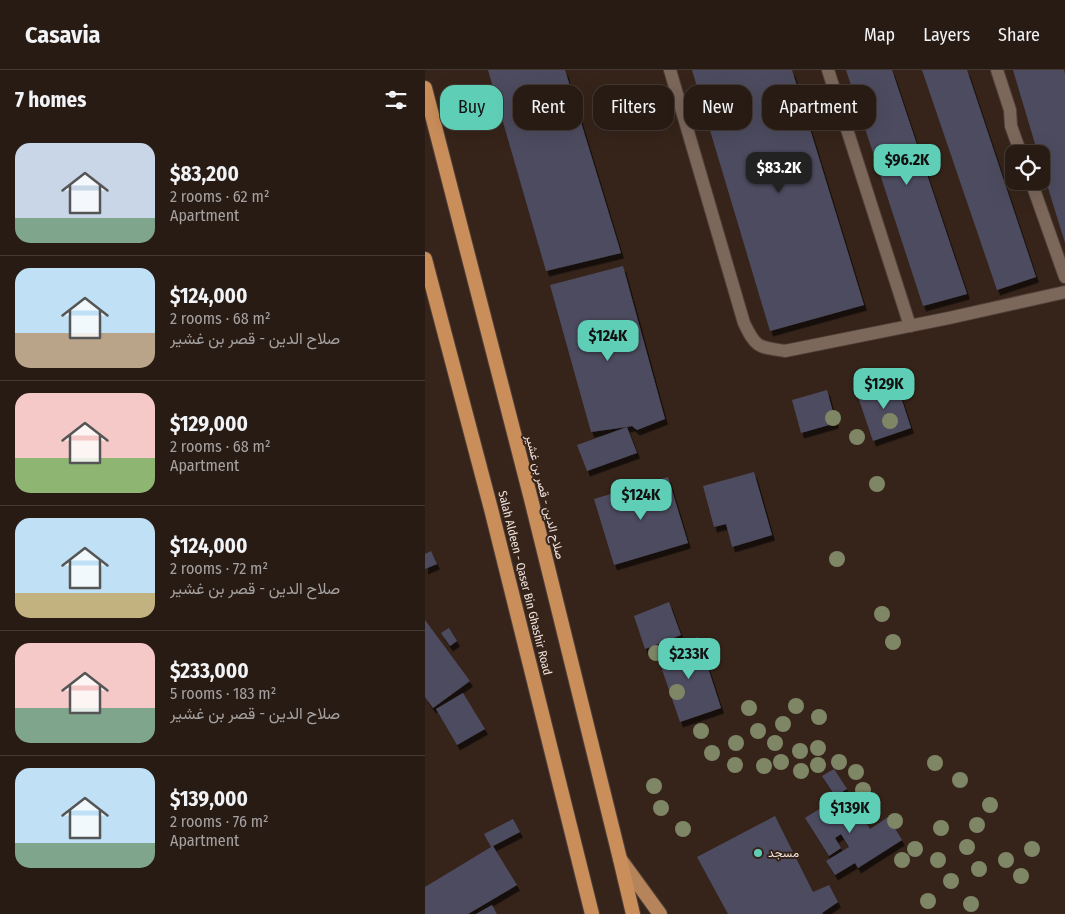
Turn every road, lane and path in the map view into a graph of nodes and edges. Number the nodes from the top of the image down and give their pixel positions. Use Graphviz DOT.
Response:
graph roads {
  1 [pos="670,70"];
  2 [pos="828,70"];
  3 [pos="997,70"];
  4 [pos="425,88"];
  5 [pos="1018,145"];
  6 [pos="1034,190"];
  7 [pos="425,259"];
  8 [pos="1065,277"];
  9 [pos="1065,292"];
  10 [pos="910,326"];
  11 [pos="620,859"];
  12 [pos="592,914"];
  13 [pos="633,914"];
  14 [pos="660,914"];
  1 -- 10 [label="lane"];
  2 -- 10 [label="lane"];
  3 -- 5 [label="lane"];
  4 -- 11 [label="highway, صلاح الدين - قصر بن غشير"];
  6 -- 8 [label="lane"];
  7 -- 12 [label="highway, Salah Aldeen - Qaser Bin Ghashir Road"];
  9 -- 10 [label="lane"];
  11 -- 13 [label="highway, صلاح الدين - قصر بن غشير"];
  11 -- 14 [label="main road"];
}
